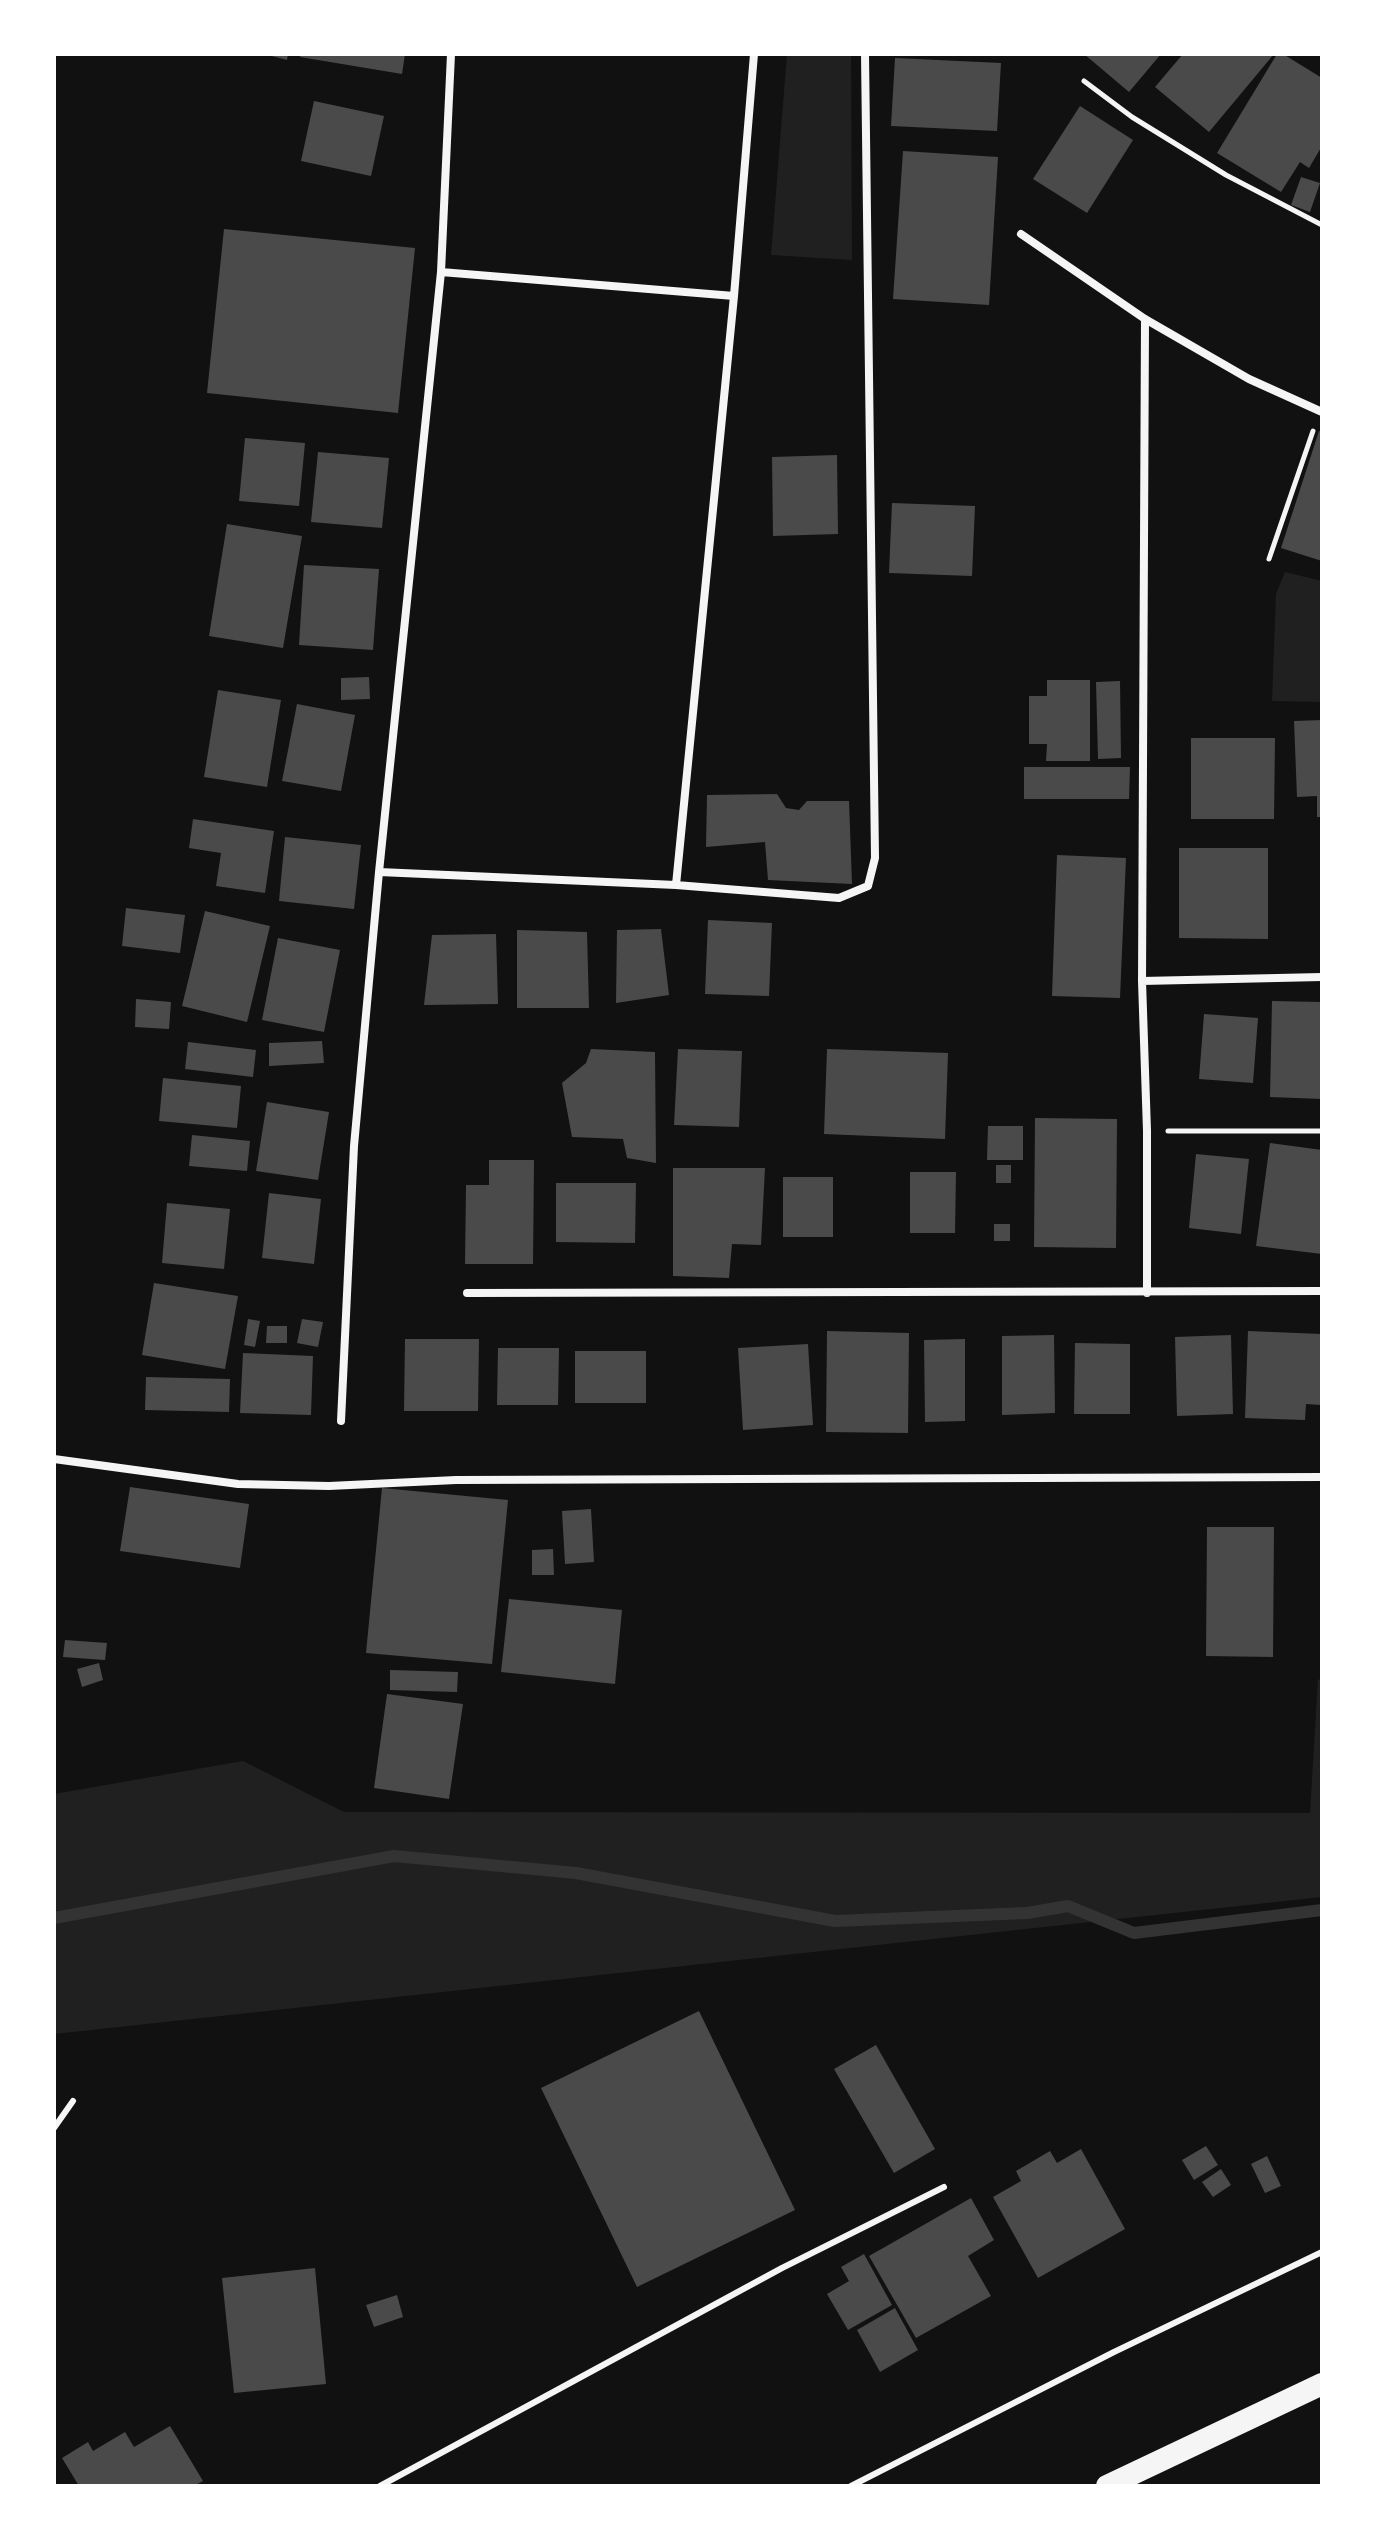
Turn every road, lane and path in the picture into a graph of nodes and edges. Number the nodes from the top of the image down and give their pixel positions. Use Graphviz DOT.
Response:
graph roads {
  1 [pos="451,54"];
  2 [pos="754,54"];
  3 [pos="865,54"];
  4 [pos="1084,81"];
  5 [pos="1322,225"];
  6 [pos="1021,234"];
  7 [pos="441,272"];
  8 [pos="734,296"];
  9 [pos="1145,319"];
  10 [pos="1321,412"];
  11 [pos="1269,559"];
  12 [pos="379,872"];
  13 [pos="676,885"];
  14 [pos="1322,977"];
  15 [pos="1142,981"];
  16 [pos="1147,1131"];
  17 [pos="1322,1131"];
  18 [pos="1322,1291"];
  19 [pos="467,1293"];
  20 [pos="1147,1293"];
  21 [pos="341,1421"];
  22 [pos="54,1459"];
  23 [pos="1322,1477"];
  24 [pos="73,2101"];
  25 [pos="54,2128"];
  26 [pos="944,2187"];
  27 [pos="1322,2252"];
  28 [pos="1322,2384"];
  29 [pos="380,2486"];
  30 [pos="851,2486"];
  31 [pos="1107,2486"];
  1 -- 7 [label="street"];
  2 -- 8 [label="street"];
  3 -- 13 [label="street"];
  4 -- 5 [label="path"];
  6 -- 9 [label="street"];
  7 -- 8 [label="street"];
  7 -- 12 [label="street"];
  8 -- 13 [label="street"];
  9 -- 10 [label="street"];
  9 -- 15 [label="street"];
  10 -- 11 [label="path"];
  12 -- 13 [label="street"];
  12 -- 21 [label="street"];
  14 -- 15 [label="street"];
  15 -- 16 [label="street"];
  16 -- 17 [label="path"];
  16 -- 20 [label="street"];
  18 -- 20 [label="street"];
  19 -- 20 [label="street"];
  22 -- 23 [label="street"];
  24 -- 25 [label="lane"];
  26 -- 29 [label="lane"];
  27 -- 30 [label="lane"];
  28 -- 31 [label="highway"];
}
